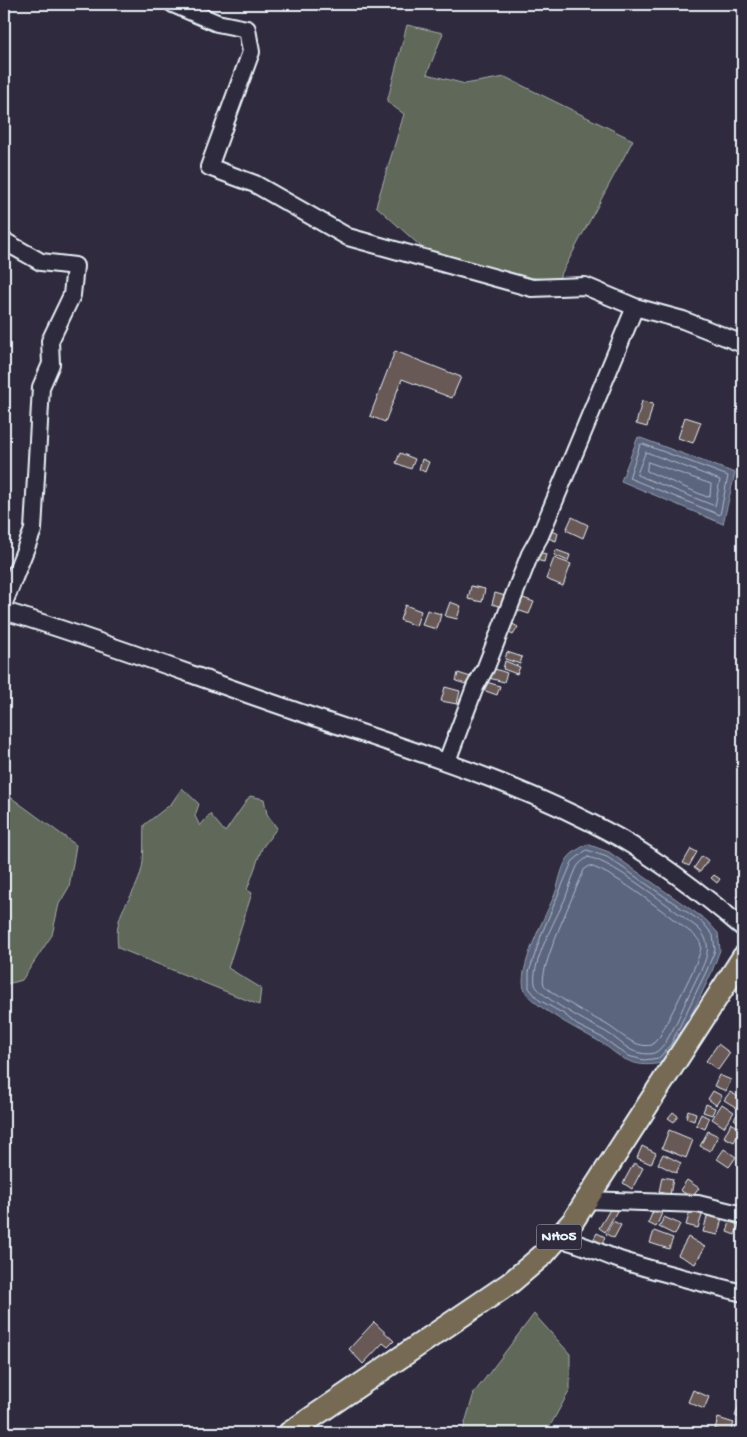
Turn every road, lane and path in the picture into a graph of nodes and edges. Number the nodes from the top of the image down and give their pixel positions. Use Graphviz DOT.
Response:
graph roads {
  1 [pos="173,4"];
  2 [pos="4,241"];
  3 [pos="635,307"];
  4 [pos="743,344"];
  5 [pos="4,603"];
  6 [pos="4,611"];
  7 [pos="447,761"];
  8 [pos="743,928"];
  9 [pos="743,957"];
  10 [pos="587,1200"];
  11 [pos="743,1215"];
  12 [pos="558,1239"];
  13 [pos="743,1293"];
  14 [pos="289,1433"];
  1 -- 3 [label="street"];
  2 -- 5 [label="street"];
  3 -- 4 [label="street"];
  3 -- 7 [label="street"];
  6 -- 7 [label="street"];
  7 -- 8 [label="street"];
  9 -- 10 [label="main road, NH05"];
  10 -- 11 [label="street"];
  10 -- 12 [label="main road, NH05"];
  12 -- 13 [label="street"];
  12 -- 14 [label="main road, NH05"];
}
